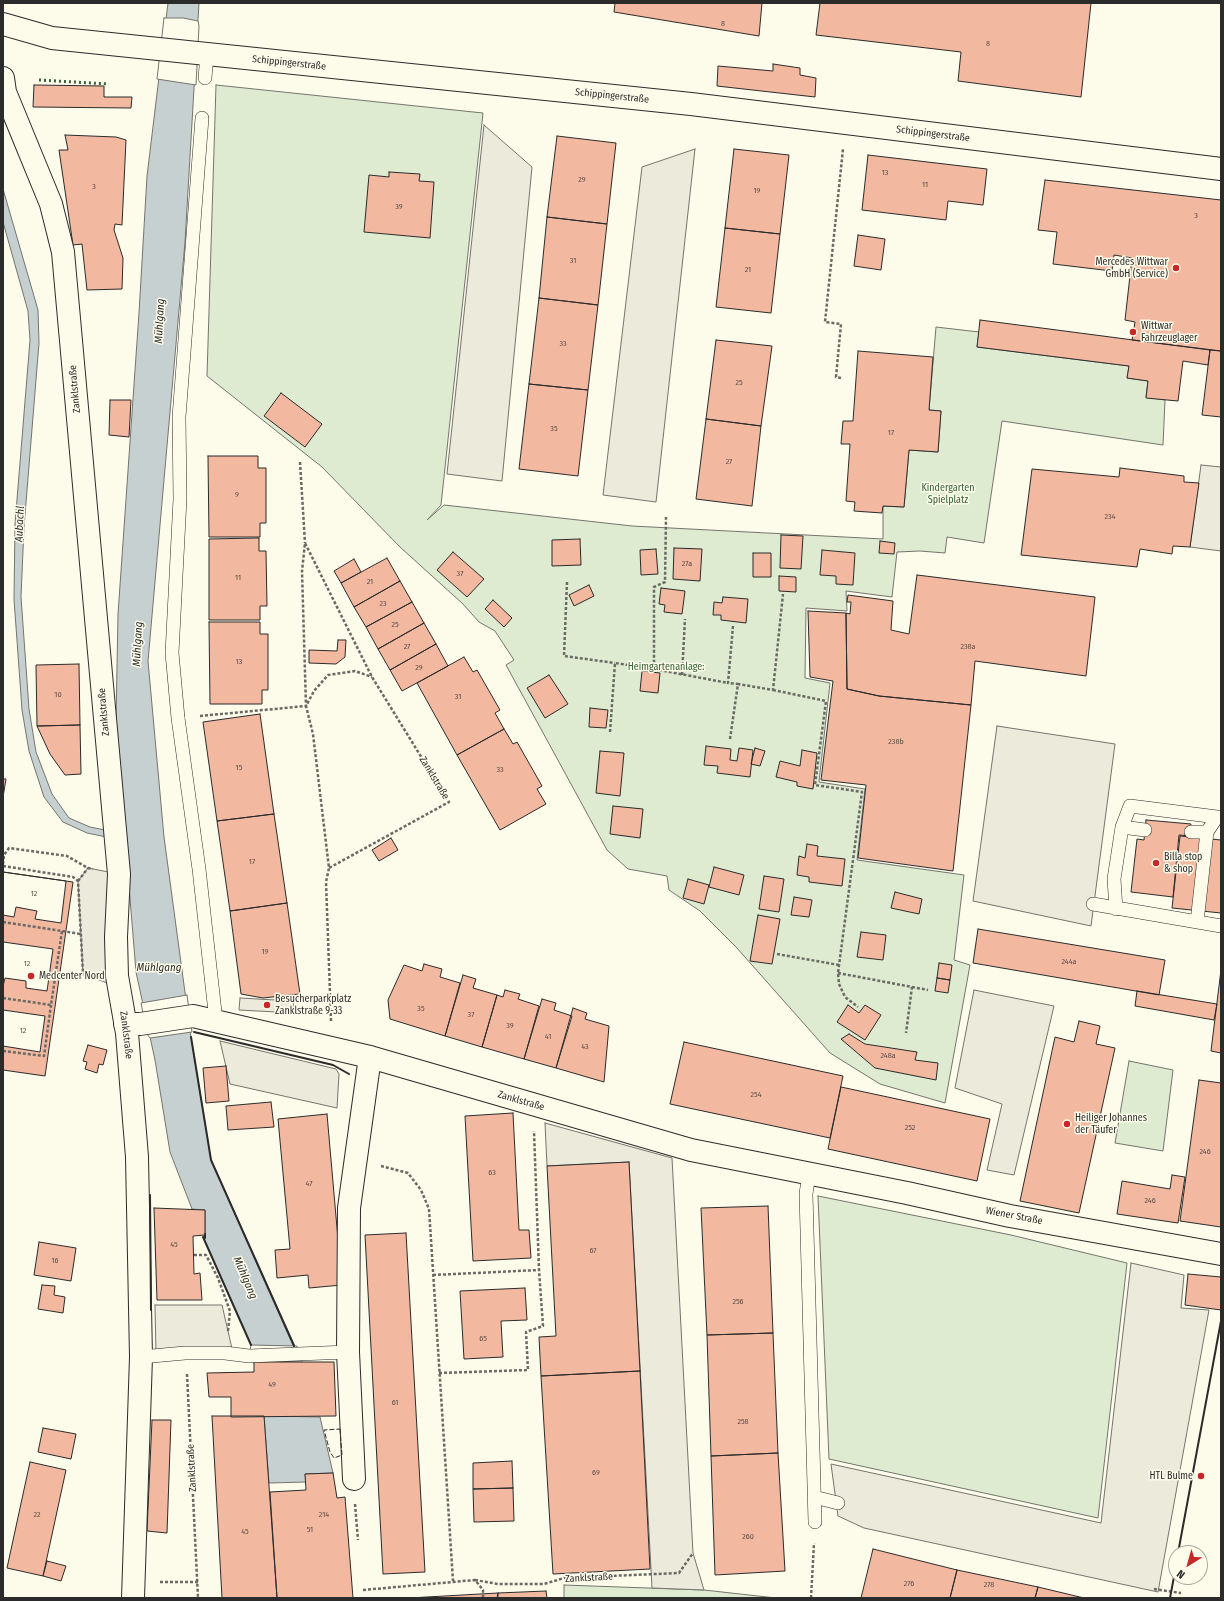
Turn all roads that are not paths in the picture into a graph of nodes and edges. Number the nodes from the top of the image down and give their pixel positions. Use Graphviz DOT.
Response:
graph roads {
  1 [pos="4,29"];
  2 [pos="204,54"];
  3 [pos="3,78"];
  4 [pos="205,78"];
  5 [pos="202,118"];
  6 [pos="1221,169"];
  7 [pos="1219,817"];
  8 [pos="1122,827"];
  9 [pos="1145,830"];
  10 [pos="1191,832"];
  11 [pos="1207,832"];
  12 [pos="1093,904"];
  13 [pos="1116,909"];
  14 [pos="1197,922"];
  15 [pos="1221,926"];
  16 [pos="216,1021"];
  17 [pos="133,1024"];
  18 [pos="370,1057"];
  19 [pos="672,1144"];
  20 [pos="809,1173"];
  21 [pos="1221,1254"];
  22 [pos="348,1352"];
  23 [pos="141,1357"];
  24 [pos="354,1479"];
  25 [pos="814,1497"];
  26 [pos="838,1503"];
  27 [pos="815,1522"];
  28 [pos="133,1589"];
  1 -- 2 [label="street, Schippingerstraße"];
  2 -- 4 [label="lane"];
  2 -- 6 [label="street, Schippingerstraße"];
  3 -- 17 [label="street, Zanklstraße"];
  5 -- 16 [label="lane"];
  7 -- 8 [label="lane"];
  7 -- 11 [label="lane"];
  8 -- 9 [label="lane"];
  8 -- 13 [label="lane"];
  10 -- 11 [label="lane"];
  11 -- 14 [label="lane"];
  12 -- 13 [label="lane"];
  13 -- 14 [label="lane"];
  14 -- 15 [label="lane"];
  16 -- 17 [label="street, Zanklstraße"];
  16 -- 18 [label="street, Zanklstraße"];
  17 -- 23 [label="street, Zanklstraße"];
  18 -- 19 [label="street, Zanklstraße"];
  18 -- 22 [label="street"];
  19 -- 20 [label="street, Wiener Straße"];
  20 -- 21 [label="street, Wiener Straße"];
  20 -- 25 [label="lane"];
  22 -- 23 [label="lane"];
  22 -- 24 [label="street"];
  23 -- 28 [label="street, Zanklstraße"];
  25 -- 26 [label="lane"];
  25 -- 27 [label="lane"];
}
